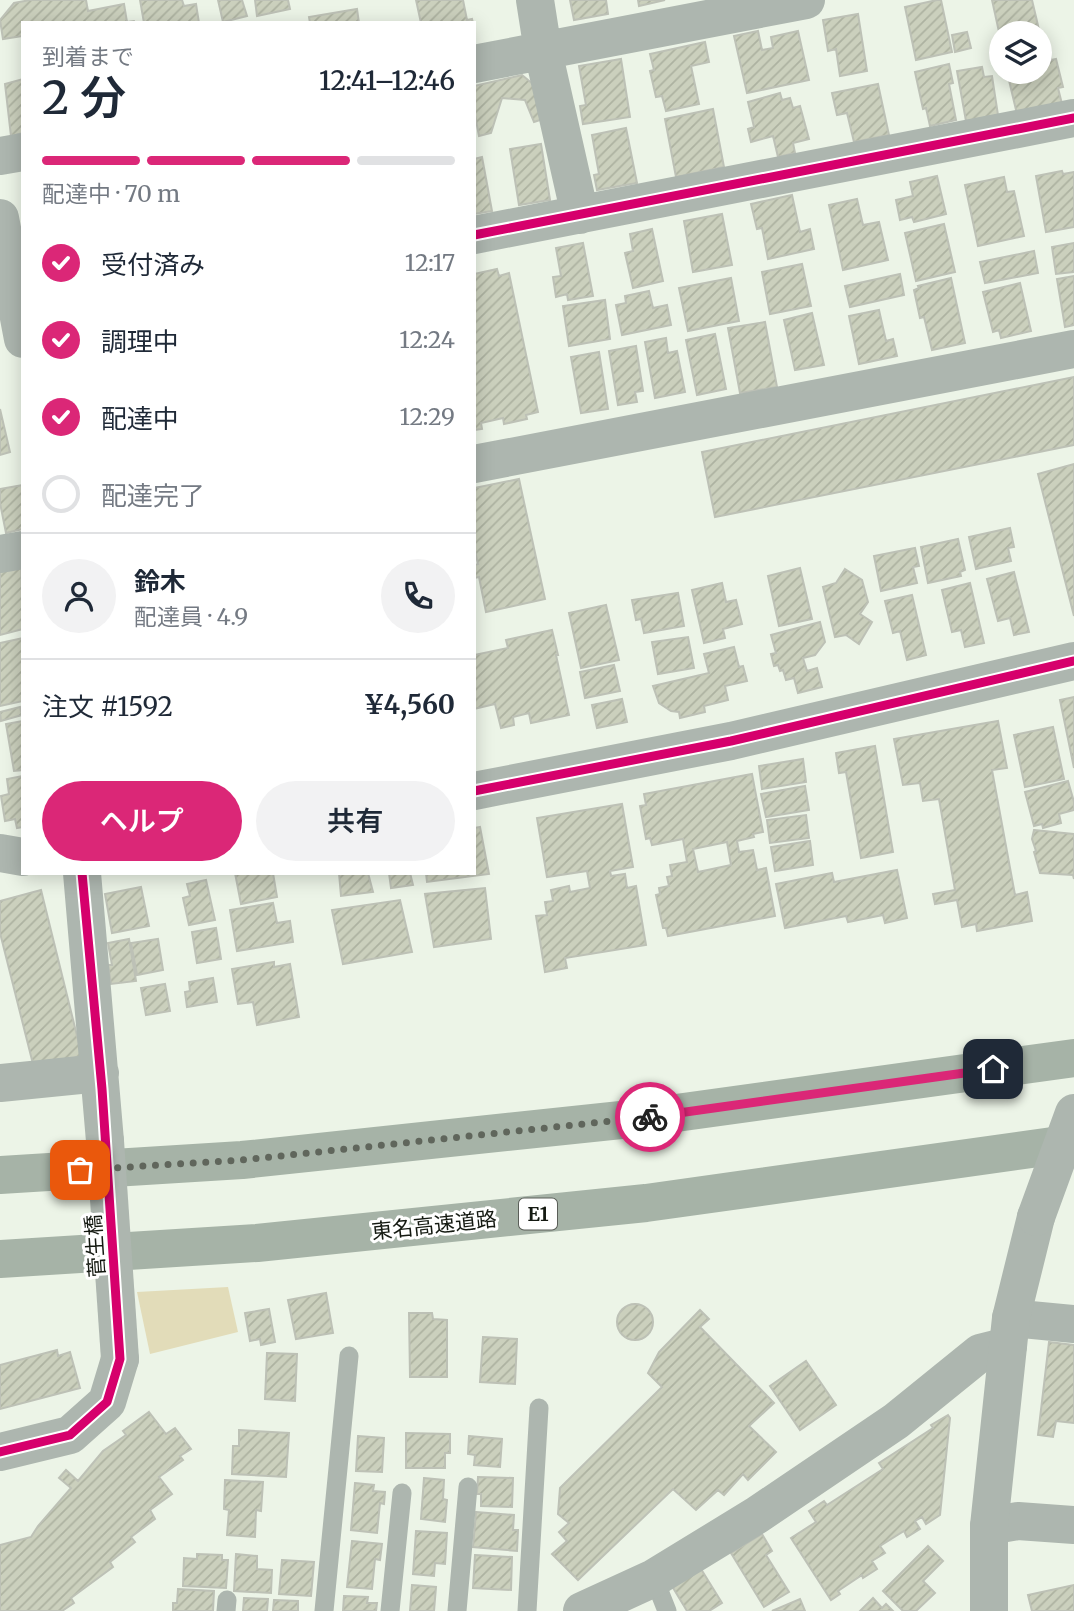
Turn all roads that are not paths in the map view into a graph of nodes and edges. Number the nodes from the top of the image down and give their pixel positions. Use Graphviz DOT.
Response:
graph roads {
  1 [pos="535,0"];
  2 [pos="806,0"];
  3 [pos="543,51"];
  4 [pos="476,64"];
  5 [pos="1074,118"];
  6 [pos="21,152"];
  7 [pos="0,156"];
  8 [pos="580,215"];
  9 [pos="0,218"];
  10 [pos="476,235"];
  11 [pos="16,329"];
  12 [pos="1074,349"];
  13 [pos="476,464"];
  14 [pos="21,550"];
  15 [pos="0,554"];
  16 [pos="1074,661"];
  17 [pos="476,792"];
  18 [pos="0,853"];
  19 [pos="21,857"];
  20 [pos="82,875"];
  21 [pos="1074,1058"];
  22 [pos="101,1081"];
  23 [pos="0,1083"];
  24 [pos="1074,1113"];
  25 [pos="1074,1143"];
  26 [pos="0,1175"];
  27 [pos="0,1259"];
  28 [pos="1074,1324"];
  29 [pos="1009,1332"];
  30 [pos="349,1356"];
  31 [pos="540,1408"];
  32 [pos="0,1452"];
  33 [pos="468,1487"];
  34 [pos="402,1493"];
  35 [pos="989,1525"];
  36 [pos="1074,1525"];
  37 [pos="660,1595"];
  38 [pos="988,1610"];
  39 [pos="324,1611"];
  40 [pos="390,1611"];
  41 [pos="457,1611"];
  42 [pos="527,1611"];
  43 [pos="582,1611"];
  1 -- 3 [label="street"];
  2 -- 3 [label="street"];
  3 -- 4 [label="street"];
  3 -- 8 [label="street"];
  5 -- 8 [label="street"];
  6 -- 7 [label="street"];
  8 -- 10 [label="street"];
  9 -- 11 [label="street"];
  12 -- 13 [label="street"];
  14 -- 15 [label="street"];
  16 -- 17 [label="street"];
  18 -- 19 [label="street"];
  20 -- 22 [label="street, 菅生橋"];
  21 -- 26 [label="highway"];
  22 -- 23 [label="street"];
  22 -- 32 [label="street, 菅生橋, bridge"];
  24 -- 29 [label="street, bridge"];
  25 -- 27 [label="highway, 東名高速道路 / E1"];
  28 -- 29 [label="street"];
  29 -- 35 [label="street"];
  29 -- 37 [label="street"];
  30 -- 39 [label="lane"];
  31 -- 42 [label="lane"];
  33 -- 41 [label="lane"];
  34 -- 40 [label="lane"];
  35 -- 36 [label="street"];
  35 -- 38 [label="street"];
  37 -- 43 [label="street"];
}
